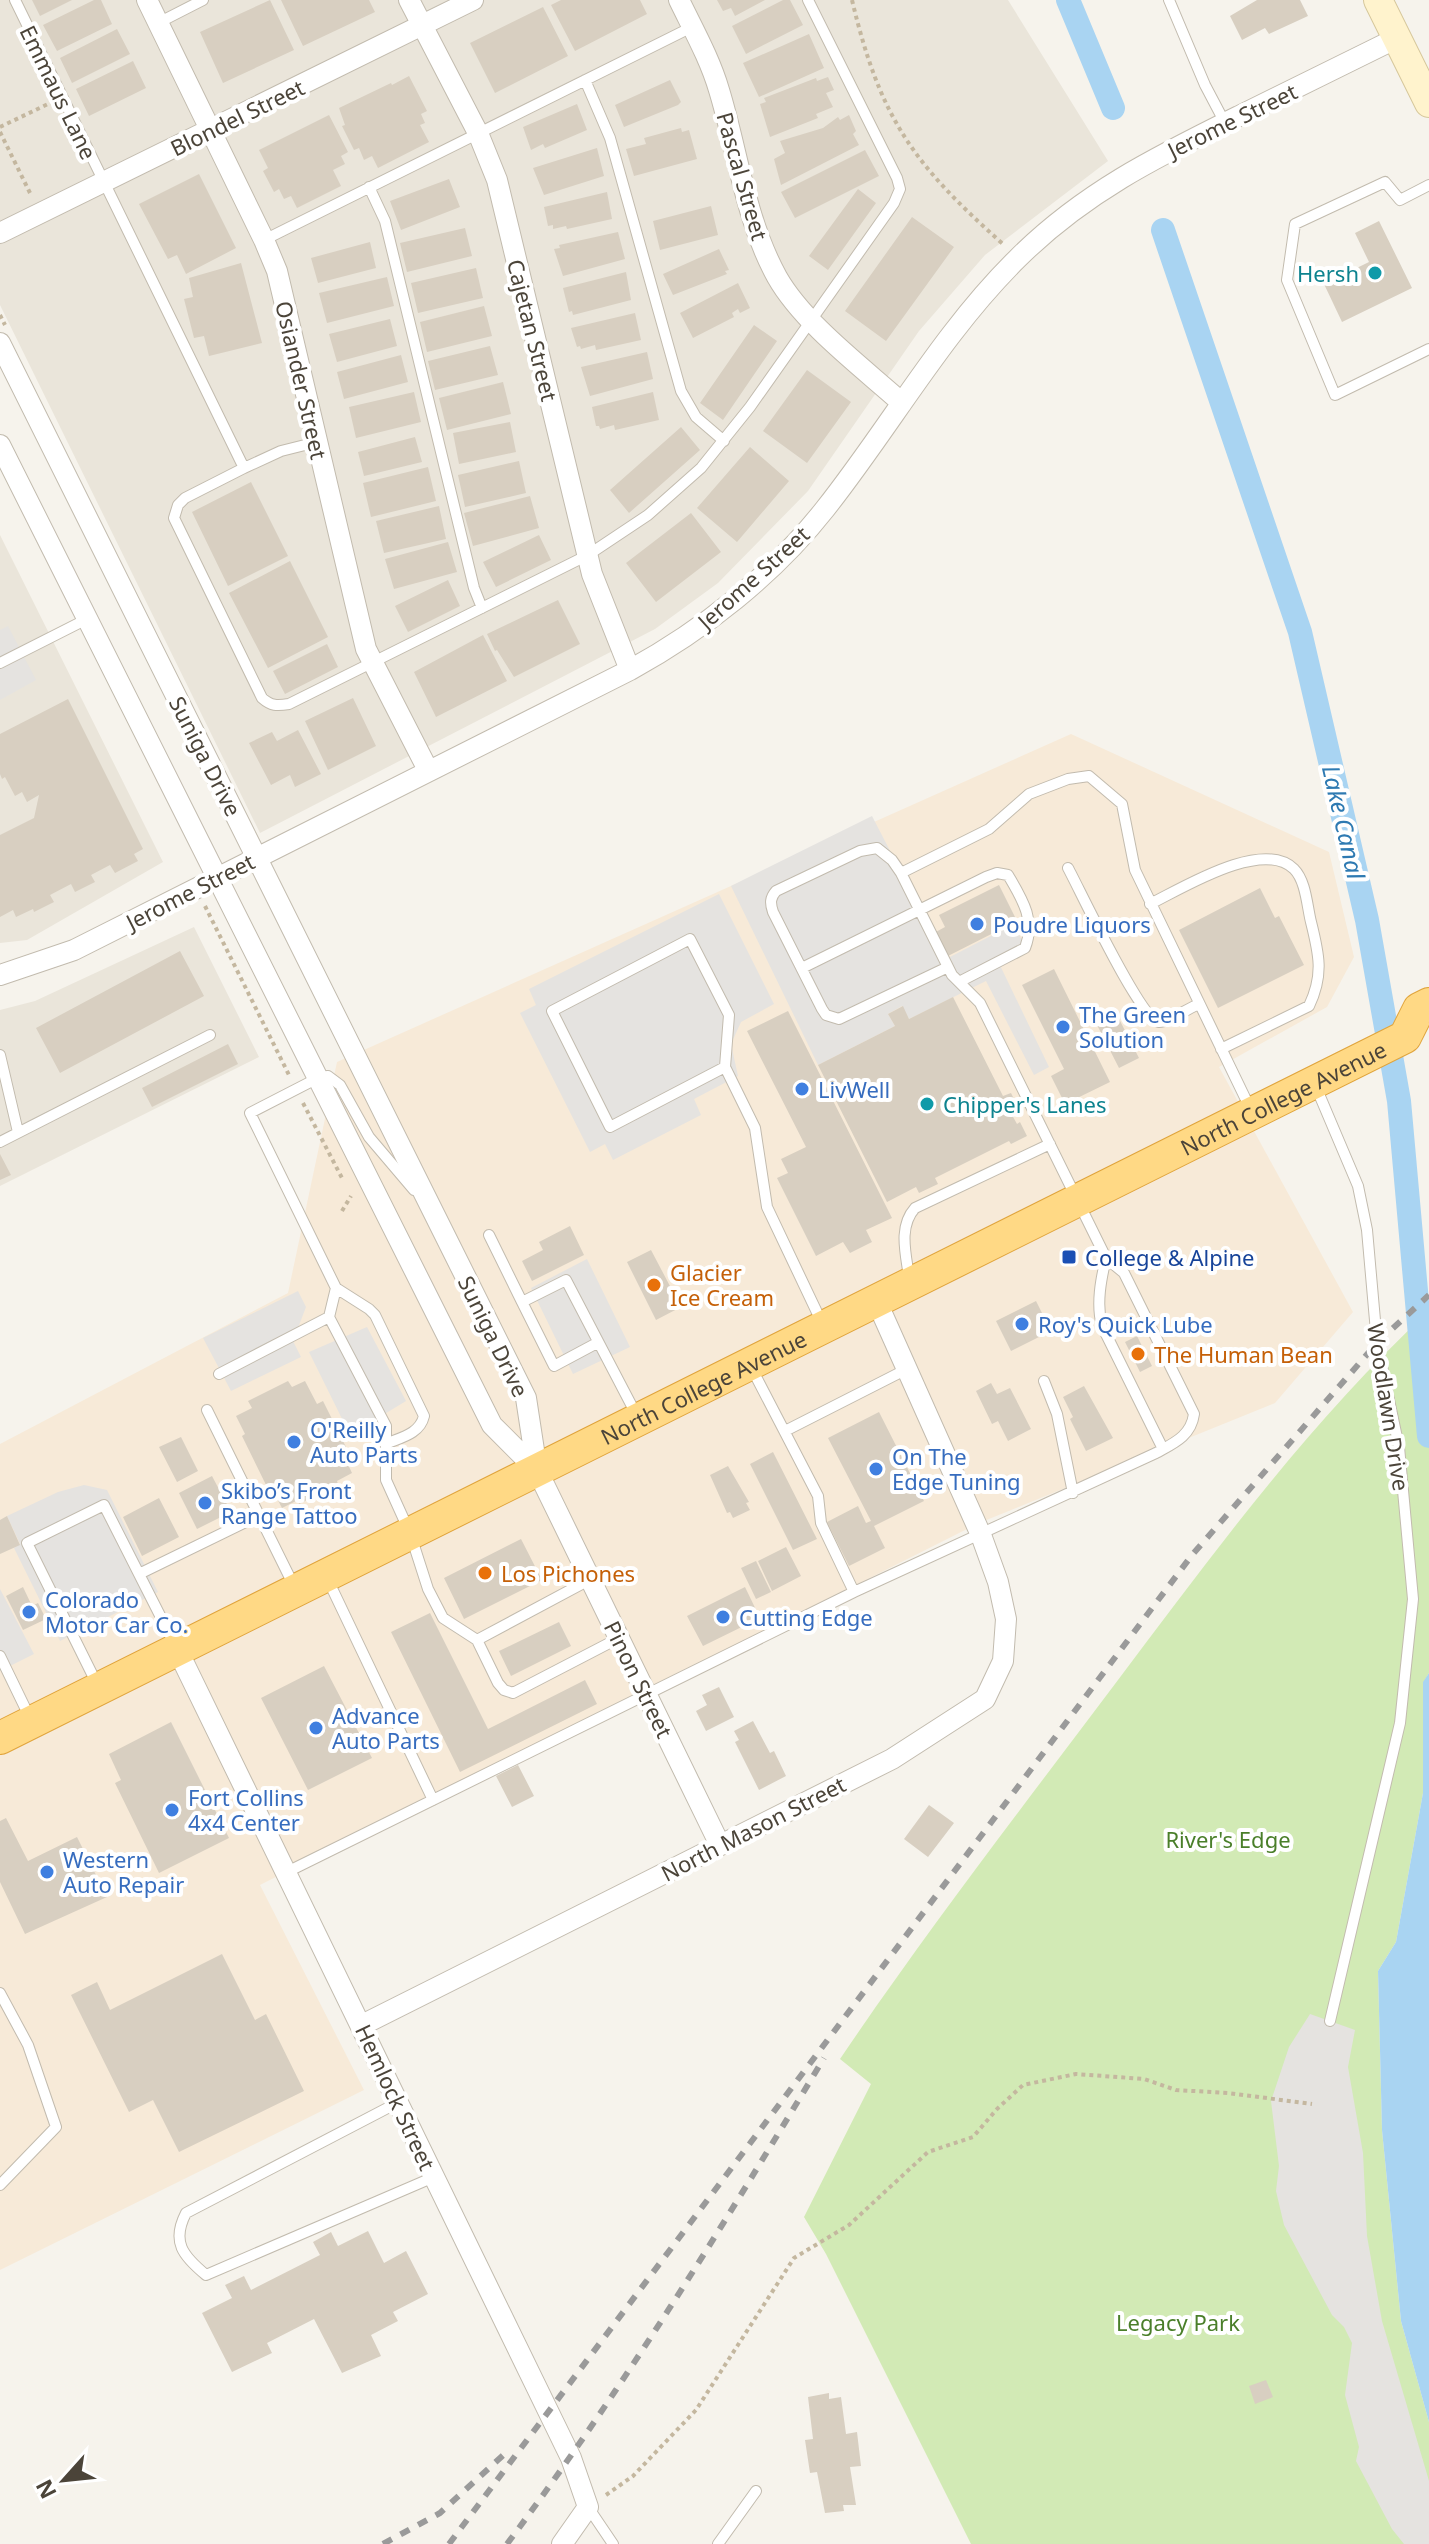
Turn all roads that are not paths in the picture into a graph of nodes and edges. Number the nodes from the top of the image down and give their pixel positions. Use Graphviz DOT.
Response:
graph roads {
  1 [pos="15,0"];
  2 [pos="147,0"];
  3 [pos="203,0"];
  4 [pos="409,0"];
  5 [pos="473,0"];
  6 [pos="679,0"];
  7 [pos="808,0"];
  8 [pos="1169,0"];
  9 [pos="1378,0"];
  10 [pos="158,23"];
  11 [pos="422,25"];
  12 [pos="692,27"];
  13 [pos="1397,38"];
  14 [pos="585,80"];
  15 [pos="1429,103"];
  16 [pos="1225,123"];
  17 [pos="210,130"];
  18 [pos="478,133"];
  19 [pos="103,183"];
  20 [pos="1429,185"];
  21 [pos="369,187"];
  22 [pos="0,233"];
  23 [pos="264,240"];
  24 [pos="812,320"];
  25 [pos="0,343"];
  26 [pos="1429,349"];
  27 [pos="902,403"];
  28 [pos="724,441"];
  29 [pos="317,442"];
  30 [pos="0,445"];
  31 [pos="244,468"];
  32 [pos="588,555"];
  33 [pos="482,608"];
  34 [pos="87,619"];
  35 [pos="0,663"];
  36 [pos="371,663"];
  37 [pos="630,670"];
  38 [pos="428,770"];
  39 [pos="257,857"];
  40 [pos="1068,868"];
  41 [pos="901,873"];
  42 [pos="217,877"];
  43 [pos="1150,904"];
  44 [pos="920,911"];
  45 [pos="948,967"];
  46 [pos="802,968"];
  47 [pos="0,975"];
  48 [pos="959,982"];
  49 [pos="1199,1004"];
  50 [pos="1429,1004"];
  51 [pos="210,1035"];
  52 [pos="1417,1039"];
  53 [pos="1221,1049"];
  54 [pos="0,1055"];
  55 [pos="725,1067"];
  56 [pos="318,1078"];
  57 [pos="1314,1081"];
  58 [pos="1252,1113"];
  59 [pos="18,1132"];
  60 [pos="0,1142"];
  61 [pos="1050,1144"];
  62 [pos="1078,1200"];
  63 [pos="435,1214"];
  64 [pos="489,1235"];
  65 [pos="1106,1258"];
  66 [pos="910,1283"];
  67 [pos="336,1288"];
  68 [pos="876,1300"];
  69 [pos="522,1302"];
  70 [pos="329,1317"];
  71 [pos="824,1326"];
  72 [pos="597,1343"];
  73 [pos="750,1364"];
  74 [pos="907,1369"];
  75 [pos="219,1374"];
  76 [pos="1044,1381"];
  77 [pos="207,1410"];
  78 [pos="639,1420"];
  79 [pos="785,1431"];
  80 [pos="388,1443"];
  81 [pos="1163,1449"];
  82 [pos="537,1470"];
  83 [pos="1073,1493"];
  84 [pos="258,1516"];
  85 [pos="410,1533"];
  86 [pos="981,1535"];
  87 [pos="139,1574"];
  88 [pos="326,1575"];
  89 [pos="591,1579"];
  90 [pos="296,1590"];
  91 [pos="854,1592"];
  92 [pos="619,1638"];
  93 [pos="477,1640"];
  94 [pos="177,1649"];
  95 [pos="0,1656"];
  96 [pos="99,1688"];
  97 [pos="647,1695"];
  98 [pos="32,1722"];
  99 [pos="0,1738"];
  100 [pos="433,1800"];
  101 [pos="720,1845"];
  102 [pos="287,1872"];
  103 [pos="0,1993"];
  104 [pos="1330,2021"];
  105 [pos="362,2025"];
  106 [pos="399,2102"];
  107 [pos="434,2177"];
  108 [pos="0,2185"];
  109 [pos="756,2491"];
  110 [pos="588,2507"];
  111 [pos="562,2544"];
  112 [pos="613,2544"];
  113 [pos="718,2544"];
  1 -- 19 [label="lane, Emmaus Lane"];
  2 -- 10 [label="street, Osiander Street"];
  3 -- 10 [label="lane"];
  4 -- 11 [label="street, Cajetan Street"];
  5 -- 11 [label="street, Blondel Street"];
  6 -- 12 [label="street, Pascal Street"];
  7 -- 24 [label="lane"];
  8 -- 16 [label="lane"];
  9 -- 13 [label="main road"];
  10 -- 17 [label="street, Osiander Street"];
  11 -- 17 [label="street, Blondel Street"];
  11 -- 18 [label="street, Cajetan Street"];
  12 -- 14 [label="lane"];
  12 -- 24 [label="street, Pascal Street"];
  13 -- 15 [label="main road"];
  13 -- 16 [label="street, Jerome Street"];
  14 -- 18 [label="lane"];
  14 -- 28 [label="lane"];
  16 -- 27 [label="street, Jerome Street"];
  17 -- 19 [label="street, Blondel Street"];
  17 -- 23 [label="street, Osiander Street"];
  18 -- 21 [label="lane"];
  18 -- 32 [label="street, Cajetan Street"];
  19 -- 22 [label="street, Blondel Street"];
  19 -- 31 [label="lane, Emmaus Lane"];
  20 -- 26 [label="lane"];
  21 -- 23 [label="lane"];
  21 -- 33 [label="lane"];
  23 -- 29 [label="street, Osiander Street"];
  24 -- 27 [label="street, Pascal Street"];
  24 -- 28 [label="lane"];
  25 -- 39 [label="street, Suniga Drive"];
  27 -- 37 [label="street, Jerome Street"];
  28 -- 32 [label="lane"];
  29 -- 31 [label="lane"];
  29 -- 36 [label="street, Osiander Street"];
  30 -- 34 [label="street, Suniga Drive"];
  31 -- 36 [label="lane"];
  32 -- 33 [label="lane"];
  32 -- 37 [label="street, Cajetan Street"];
  33 -- 36 [label="lane"];
  34 -- 35 [label="lane"];
  34 -- 42 [label="street, Suniga Drive"];
  36 -- 38 [label="street, Osiander Street"];
  37 -- 38 [label="street, Jerome Street"];
  38 -- 39 [label="street, Jerome Street"];
  39 -- 42 [label="street, Jerome Street"];
  39 -- 63 [label="street, Suniga Drive"];
  40 -- 49 [label="lane"];
  41 -- 43 [label="lane"];
  41 -- 44 [label="lane"];
  41 -- 46 [label="lane"];
  42 -- 47 [label="street, Jerome Street"];
  42 -- 56 [label="street, Suniga Drive"];
  43 -- 49 [label="lane"];
  43 -- 53 [label="lane"];
  44 -- 45 [label="lane"];
  44 -- 46 [label="lane"];
  44 -- 48 [label="lane"];
  45 -- 46 [label="lane"];
  45 -- 48 [label="lane"];
  48 -- 61 [label="lane"];
  49 -- 53 [label="lane"];
  50 -- 52 [label="highway, North College Avenue"];
  51 -- 59 [label="lane"];
  52 -- 57 [label="highway, North College Avenue"];
  53 -- 58 [label="lane"];
  54 -- 59 [label="lane"];
  55 -- 55 [label="lane"];
  55 -- 71 [label="lane"];
  56 -- 63 [label="lane"];
  56 -- 67 [label="lane"];
  56 -- 82 [label="street, Suniga Drive"];
  57 -- 58 [label="highway, North College Avenue"];
  57 -- 104 [label="lane, Woodlawn Drive"];
  58 -- 62 [label="highway, North College Avenue"];
  59 -- 60 [label="lane"];
  61 -- 62 [label="lane"];
  61 -- 66 [label="lane"];
  62 -- 65 [label="lane"];
  62 -- 66 [label="highway, North College Avenue"];
  63 -- 82 [label="street, Suniga Drive"];
  64 -- 69 [label="lane"];
  65 -- 81 [label="lane"];
  65 -- 81 [label="lane"];
  66 -- 68 [label="highway, North College Avenue"];
  67 -- 70 [label="lane"];
  67 -- 80 [label="lane"];
  68 -- 71 [label="highway, North College Avenue"];
  68 -- 74 [label="street, North Mason Street"];
  69 -- 72 [label="lane"];
  69 -- 72 [label="lane"];
  70 -- 75 [label="lane"];
  70 -- 80 [label="lane"];
  71 -- 73 [label="highway, North College Avenue"];
  72 -- 78 [label="lane"];
  73 -- 78 [label="highway, North College Avenue"];
  73 -- 79 [label="lane"];
  74 -- 79 [label="lane"];
  74 -- 86 [label="street, North Mason Street"];
  76 -- 83 [label="lane"];
  77 -- 84 [label="lane"];
  78 -- 82 [label="highway, North College Avenue"];
  79 -- 91 [label="lane"];
  80 -- 85 [label="lane"];
  81 -- 83 [label="lane"];
  82 -- 85 [label="highway, North College Avenue"];
  82 -- 89 [label="street, Pinon Street"];
  83 -- 86 [label="lane"];
  84 -- 87 [label="lane"];
  84 -- 90 [label="lane"];
  85 -- 88 [label="highway, North College Avenue"];
  85 -- 93 [label="lane"];
  86 -- 91 [label="lane"];
  86 -- 101 [label="street, North Mason Street"];
  87 -- 94 [label="lane"];
  87 -- 96 [label="lane"];
  88 -- 90 [label="highway, North College Avenue"];
  88 -- 100 [label="lane"];
  89 -- 92 [label="street, Pinon Street"];
  89 -- 93 [label="lane"];
  90 -- 94 [label="highway, North College Avenue"];
  91 -- 97 [label="lane"];
  92 -- 93 [label="lane"];
  92 -- 97 [label="street, Pinon Street"];
  94 -- 96 [label="highway, North College Avenue"];
  94 -- 102 [label="street, Hemlock Street"];
  95 -- 98 [label="lane"];
  96 -- 98 [label="highway, North College Avenue"];
  97 -- 100 [label="lane"];
  97 -- 101 [label="street, Pinon Street"];
  98 -- 99 [label="highway, North College Avenue"];
  100 -- 102 [label="lane"];
  101 -- 105 [label="street, North Mason Street"];
  102 -- 105 [label="street, Hemlock Street"];
  103 -- 108 [label="lane"];
  105 -- 106 [label="street, Hemlock Street"];
  106 -- 107 [label="street, Hemlock Street"];
  106 -- 107 [label="lane"];
  107 -- 110 [label="street, Hemlock Street"];
  109 -- 113 [label="lane"];
  110 -- 111 [label="street"];
  110 -- 112 [label="lane"];
}
